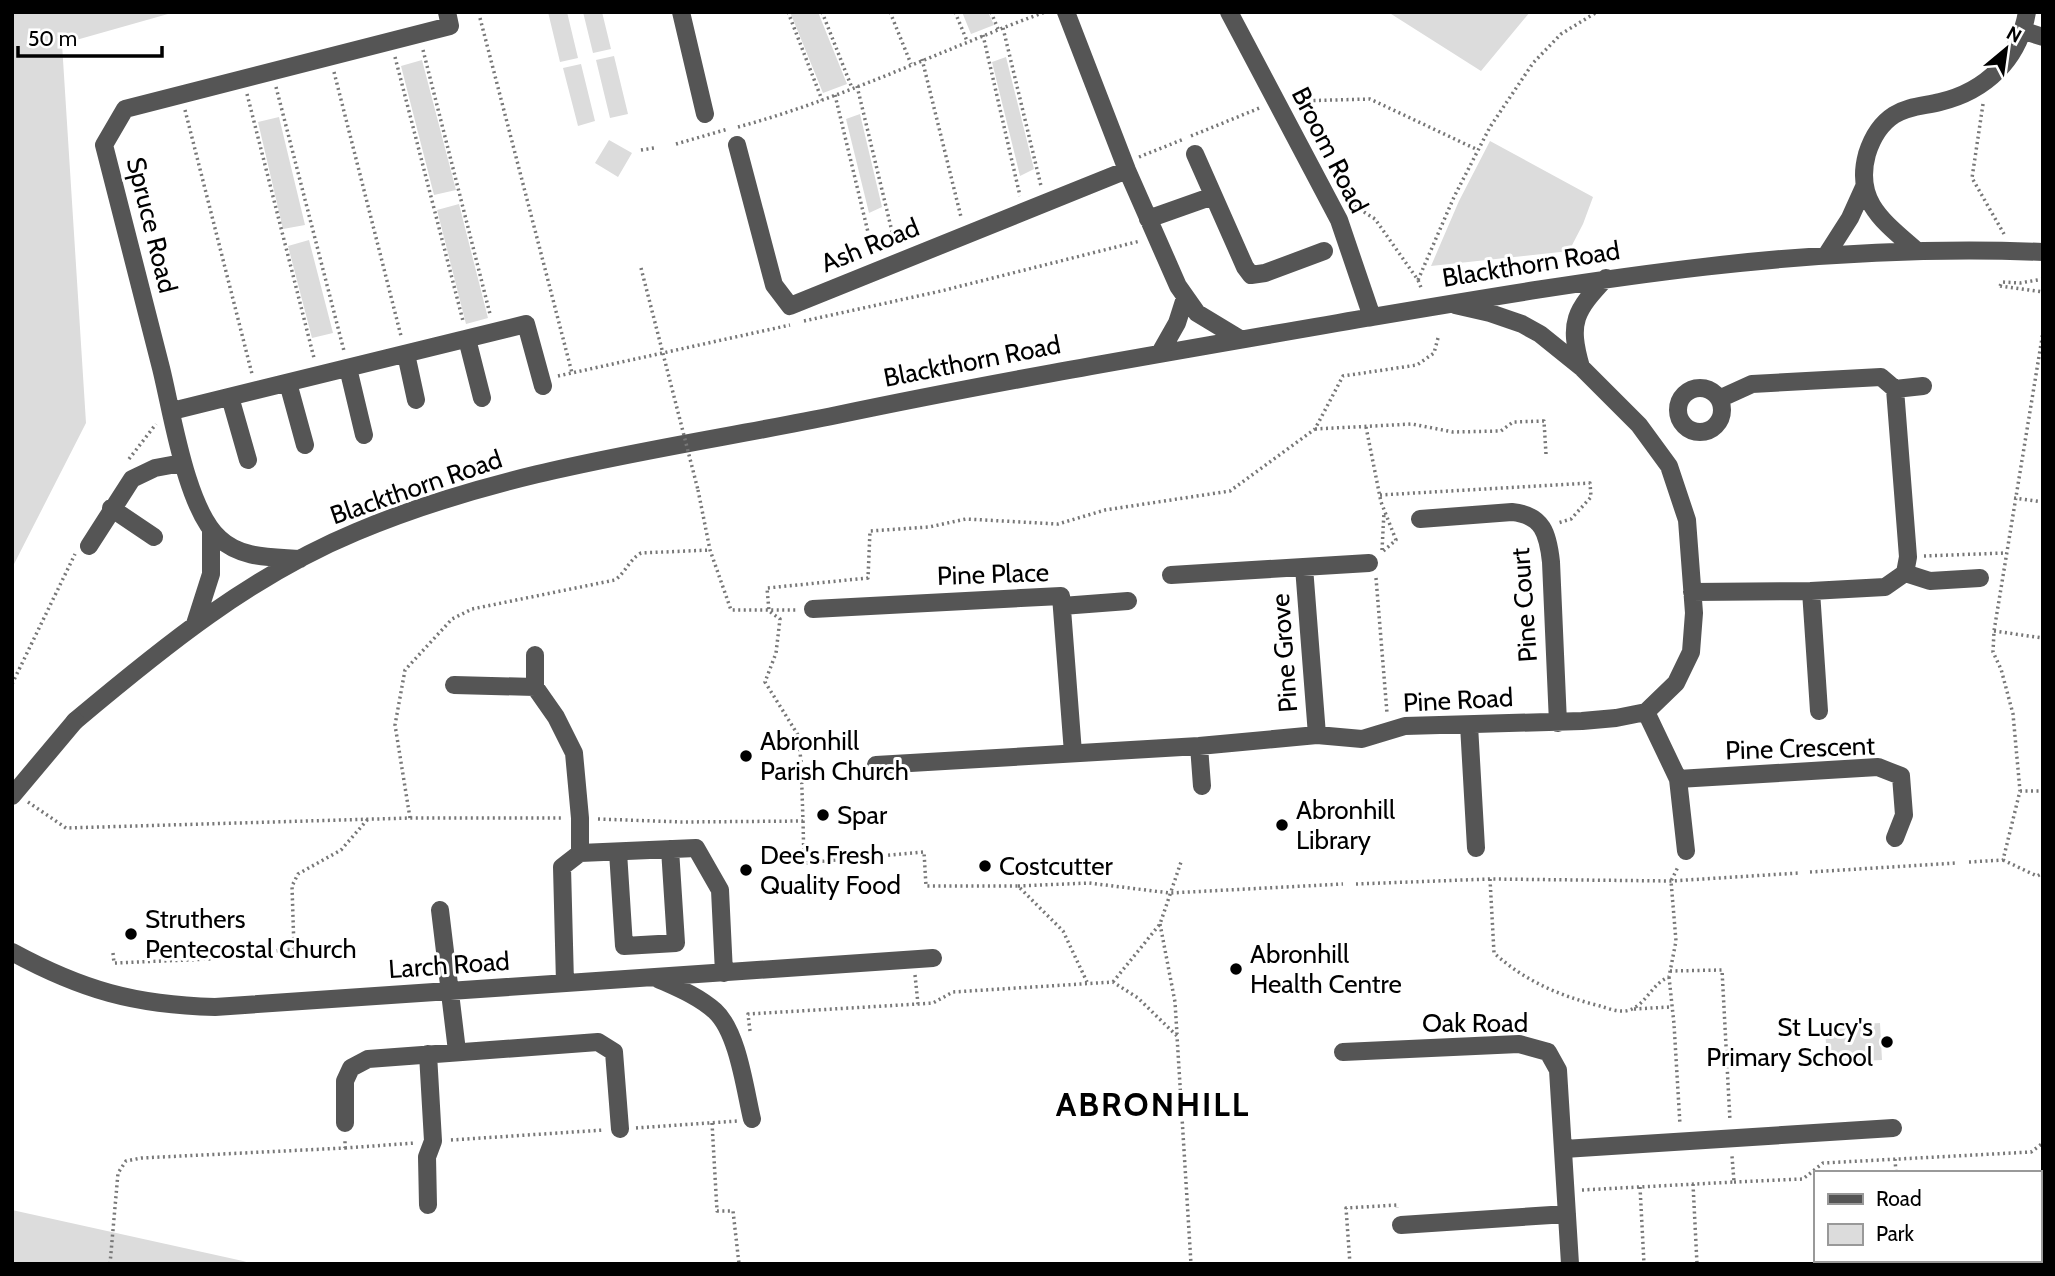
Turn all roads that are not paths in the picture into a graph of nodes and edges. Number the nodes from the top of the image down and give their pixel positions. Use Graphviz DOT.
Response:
graph roads {
  1 [pos="447,12"];
  2 [pos="681,12"];
  3 [pos="1066,12"];
  4 [pos="1228,12"];
  5 [pos="2027,12"];
  6 [pos="2024,31"];
  7 [pos="2043,37"];
  8 [pos="705,114"];
  9 [pos="737,145"];
  10 [pos="1195,154"];
  11 [pos="1126,166"];
  12 [pos="1864,187"];
  13 [pos="1213,196"];
  14 [pos="1148,219"];
  15 [pos="1324,251"];
  16 [pos="1917,251"];
  17 [pos="2043,252"];
  18 [pos="1827,254"];
  19 [pos="1606,278"];
  20 [pos="1185,298"];
  21 [pos="1446,303"];
  22 [pos="1372,317"];
  23 [pos="467,339"];
  24 [pos="1240,339"];
  25 [pos="1160,353"];
  26 [pos="406,354"];
  27 [pos="1581,367"];
  28 [pos="348,368"];
  29 [pos="288,383"];
  30 [pos="542,383"];
  31 [pos="1923,386"];
  32 [pos="1895,389"];
  33 [pos="230,397"];
  34 [pos="482,398"];
  35 [pos="1719,399"];
  36 [pos="416,400"];
  37 [pos="172,411"];
  38 [pos="364,435"];
  39 [pos="304,445"];
  40 [pos="248,460"];
  41 [pos="182,463"];
  42 [pos="111,508"];
  43 [pos="1420,519"];
  44 [pos="211,530"];
  45 [pos="154,537"];
  46 [pos="89,546"];
  47 [pos="1376,558"];
  48 [pos="300,559"];
  49 [pos="1907,565"];
  50 [pos="1304,567"];
  51 [pos="1171,575"];
  52 [pos="1980,578"];
  53 [pos="1811,591"];
  54 [pos="1692,592"];
  55 [pos="1128,601"];
  56 [pos="1062,606"];
  57 [pos="813,609"];
  58 [pos="195,624"];
  59 [pos="534,655"];
  60 [pos="454,685"];
  61 [pos="535,687"];
  62 [pos="1819,711"];
  63 [pos="1646,712"];
  64 [pos="1558,723"];
  65 [pos="1469,725"];
  66 [pos="1317,735"];
  67 [pos="1199,746"];
  68 [pos="1073,753"];
  69 [pos="876,765"];
  70 [pos="1678,779"];
  71 [pos="1202,786"];
  72 [pos="16,796"];
  73 [pos="1895,838"];
  74 [pos="1476,848"];
  75 [pos="670,849"];
  76 [pos="1686,851"];
  77 [pos="618,852"];
  78 [pos="580,853"];
  79 [pos="440,910"];
  80 [pos="12,952"];
  81 [pos="933,958"];
  82 [pos="724,973"];
  83 [pos="656,978"];
  84 [pos="565,983"];
  85 [pos="448,991"];
  86 [pos="457,1051"];
  87 [pos="1343,1052"];
  88 [pos="428,1054"];
  89 [pos="752,1119"];
  90 [pos="345,1123"];
  91 [pos="1893,1128"];
  92 [pos="620,1129"];
  93 [pos="1564,1149"];
  94 [pos="428,1205"];
  95 [pos="1567,1214"];
  96 [pos="1401,1225"];
  97 [pos="1570,1264"];
  1 -- 37 [label="street, Spruce Road"];
  2 -- 8 [label="street"];
  3 -- 11 [label="street"];
  4 -- 22 [label="street, Broom Road"];
  5 -- 6 [label="street"];
  6 -- 7 [label="street"];
  6 -- 12 [label="street"];
  9 -- 11 [label="street, Ash Road"];
  10 -- 13 [label="street"];
  11 -- 14 [label="street"];
  12 -- 16 [label="street"];
  12 -- 18 [label="street"];
  13 -- 14 [label="street"];
  13 -- 15 [label="street"];
  14 -- 20 [label="street"];
  16 -- 17 [label="street, Blackthorn Road"];
  16 -- 18 [label="street, Blackthorn Road"];
  18 -- 19 [label="street, Blackthorn Road"];
  19 -- 21 [label="street, Blackthorn Road"];
  19 -- 27 [label="street"];
  20 -- 24 [label="street"];
  20 -- 25 [label="street"];
  21 -- 22 [label="street, Blackthorn Road"];
  21 -- 27 [label="street"];
  22 -- 24 [label="street, Blackthorn Road"];
  23 -- 26 [label="street"];
  23 -- 30 [label="street"];
  23 -- 34 [label="street"];
  24 -- 25 [label="street, Blackthorn Road"];
  25 -- 48 [label="street, Blackthorn Road"];
  26 -- 28 [label="street"];
  26 -- 36 [label="street"];
  27 -- 54 [label="street"];
  28 -- 29 [label="street"];
  28 -- 38 [label="street"];
  29 -- 33 [label="street"];
  29 -- 39 [label="street"];
  31 -- 32 [label="street"];
  32 -- 35 [label="street"];
  32 -- 49 [label="street"];
  33 -- 37 [label="street"];
  33 -- 40 [label="street"];
  37 -- 41 [label="street, Spruce Road"];
  41 -- 42 [label="street"];
  41 -- 44 [label="street, Spruce Road"];
  42 -- 45 [label="street"];
  42 -- 46 [label="street"];
  43 -- 64 [label="street, Pine Court"];
  44 -- 48 [label="street, Spruce Road"];
  44 -- 58 [label="street, Spruce Road"];
  47 -- 50 [label="street, Pine Grove"];
  48 -- 58 [label="street, Blackthorn Road"];
  49 -- 52 [label="street"];
  49 -- 53 [label="street"];
  50 -- 51 [label="street, Pine Grove"];
  50 -- 66 [label="street, Pine Grove"];
  53 -- 54 [label="street"];
  53 -- 62 [label="street"];
  54 -- 63 [label="street"];
  55 -- 56 [label="street"];
  56 -- 57 [label="street, Pine Place"];
  56 -- 68 [label="street, Pine Place"];
  58 -- 72 [label="street, Blackthorn Road, bridge"];
  59 -- 61 [label="street"];
  60 -- 61 [label="street"];
  61 -- 78 [label="street"];
  63 -- 64 [label="street, Pine Road"];
  63 -- 70 [label="street"];
  64 -- 65 [label="street, Pine Road"];
  65 -- 66 [label="street, Pine Road"];
  65 -- 74 [label="street"];
  66 -- 67 [label="street, Pine Road"];
  67 -- 68 [label="street, Pine Road"];
  67 -- 71 [label="street"];
  68 -- 69 [label="street, Pine Road"];
  70 -- 73 [label="street, Pine Crescent"];
  70 -- 76 [label="street"];
  75 -- 77 [label="street"];
  75 -- 77 [label="street"];
  75 -- 82 [label="street"];
  77 -- 78 [label="street"];
  78 -- 84 [label="street"];
  79 -- 85 [label="street"];
  80 -- 85 [label="street, Larch Road"];
  81 -- 82 [label="street, Larch Road"];
  82 -- 83 [label="street, Larch Road"];
  83 -- 84 [label="street, Larch Road"];
  83 -- 89 [label="street"];
  84 -- 85 [label="street, Larch Road"];
  85 -- 86 [label="street"];
  86 -- 88 [label="street"];
  86 -- 92 [label="street"];
  87 -- 93 [label="street, Oak Road"];
  88 -- 90 [label="street"];
  88 -- 94 [label="street"];
  91 -- 93 [label="street"];
  93 -- 95 [label="street, Oak Road"];
  95 -- 96 [label="street"];
  95 -- 97 [label="street, Oak Road"];
}
